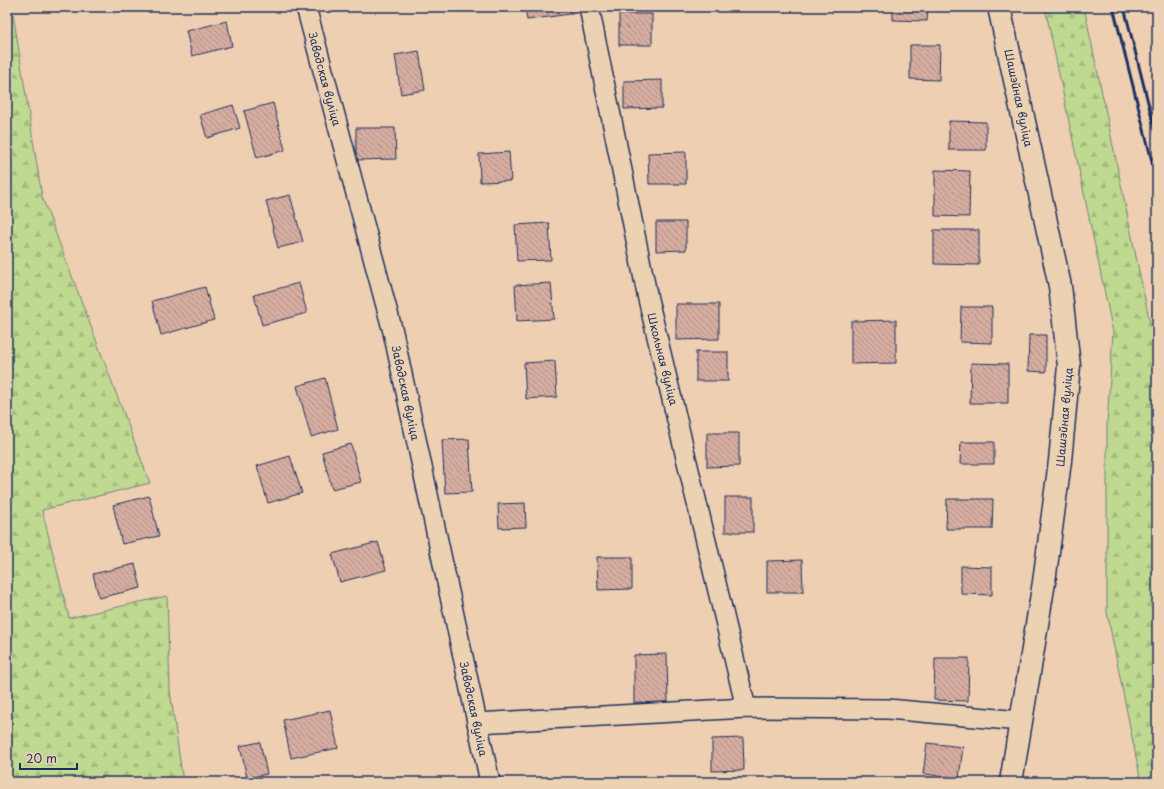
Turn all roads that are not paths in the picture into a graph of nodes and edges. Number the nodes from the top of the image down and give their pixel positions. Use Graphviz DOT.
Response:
graph roads {
  1 [pos="306,7"];
  2 [pos="589,7"];
  3 [pos="999,7"];
  4 [pos="746,708"];
  5 [pos="1020,721"];
  6 [pos="477,723"];
  7 [pos="490,782"];
  8 [pos="1011,782"];
  1 -- 6 [label="street, Заводская вуліца"];
  2 -- 4 [label="street, Школьная вуліца"];
  3 -- 5 [label="main road, Шашэйная вуліца"];
  4 -- 5 [label="street"];
  4 -- 6 [label="street"];
  5 -- 8 [label="main road, Шашэйная вуліца"];
  6 -- 7 [label="street, Заводская вуліца"];
}
